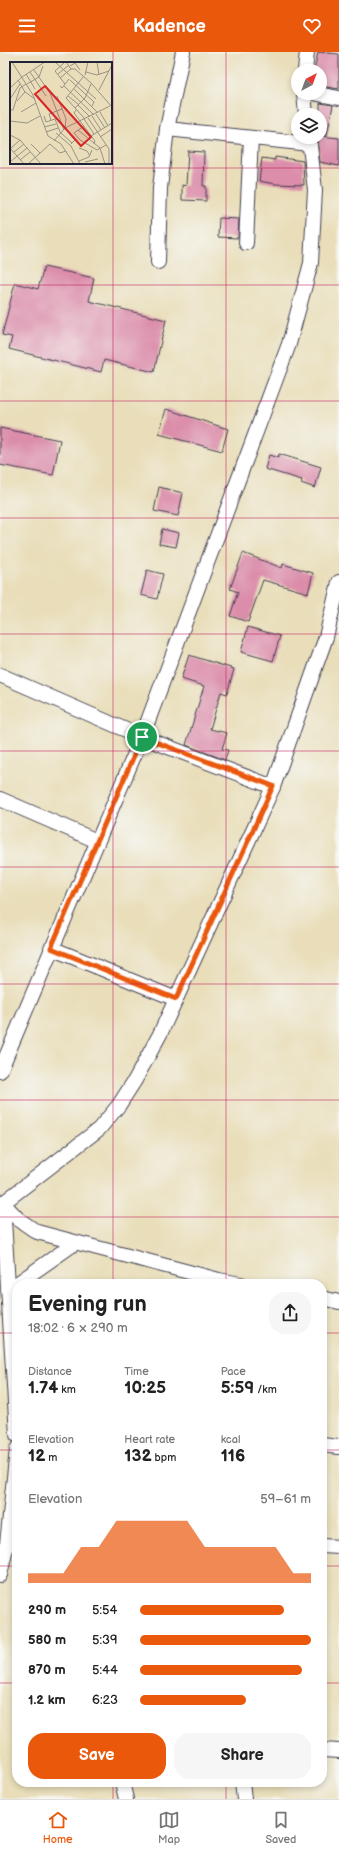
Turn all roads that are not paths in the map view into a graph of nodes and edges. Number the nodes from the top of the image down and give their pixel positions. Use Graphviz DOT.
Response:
graph roads {
  1 [pos="183,52"];
  2 [pos="307,52"];
  3 [pos="306,64"];
  4 [pos="327,96"];
  5 [pos="339,98"];
  6 [pos="167,129"];
  7 [pos="251,138"];
  8 [pos="291,139"];
  9 [pos="309,144"];
  10 [pos="246,243"];
  11 [pos="158,262"];
  12 [pos="339,582"];
  13 [pos="332,637"];
  14 [pos="0,675"];
  15 [pos="142,737"];
  16 [pos="273,786"];
  17 [pos="0,799"];
  18 [pos="97,841"];
  19 [pos="51,948"];
  20 [pos="176,999"];
  21 [pos="0,1071"];
  22 [pos="1,1203"];
  23 [pos="75,1243"];
  24 [pos="24,1279"];
  25 [pos="215,1279"];
  26 [pos="12,1287"];
  27 [pos="8,1290"];
  28 [pos="327,1299"];
  29 [pos="339,1302"];
  30 [pos="12,1354"];
  31 [pos="327,1446"];
  32 [pos="339,1447"];
  33 [pos="12,1496"];
  34 [pos="327,1547"];
  35 [pos="339,1548"];
  36 [pos="0,1575"];
  37 [pos="327,1750"];
  38 [pos="339,1751"];
  39 [pos="123,1787"];
  40 [pos="243,1787"];
  41 [pos="126,1799"];
  42 [pos="244,1799"];
  1 -- 6 [label="street"];
  2 -- 3 [label="street"];
  4 -- 5 [label="street"];
  6 -- 7 [label="street"];
  6 -- 11 [label="street"];
  7 -- 8 [label="street"];
  7 -- 10 [label="street"];
  9 -- 15 [label="street"];
  12 -- 13 [label="street"];
  13 -- 16 [label="street"];
  14 -- 15 [label="street"];
  15 -- 16 [label="street"];
  15 -- 18 [label="street"];
  16 -- 20 [label="street"];
  17 -- 18 [label="street"];
  18 -- 19 [label="street"];
  19 -- 20 [label="street"];
  19 -- 21 [label="street"];
  20 -- 22 [label="street"];
  22 -- 23 [label="street"];
  22 -- 27 [label="street"];
  23 -- 24 [label="street"];
  23 -- 25 [label="street"];
  26 -- 27 [label="street"];
  27 -- 30 [label="street"];
  28 -- 29 [label="street"];
  31 -- 32 [label="street"];
  33 -- 36 [label="street"];
  34 -- 35 [label="street"];
  37 -- 38 [label="street"];
  39 -- 41 [label="street"];
  40 -- 42 [label="street"];
}
